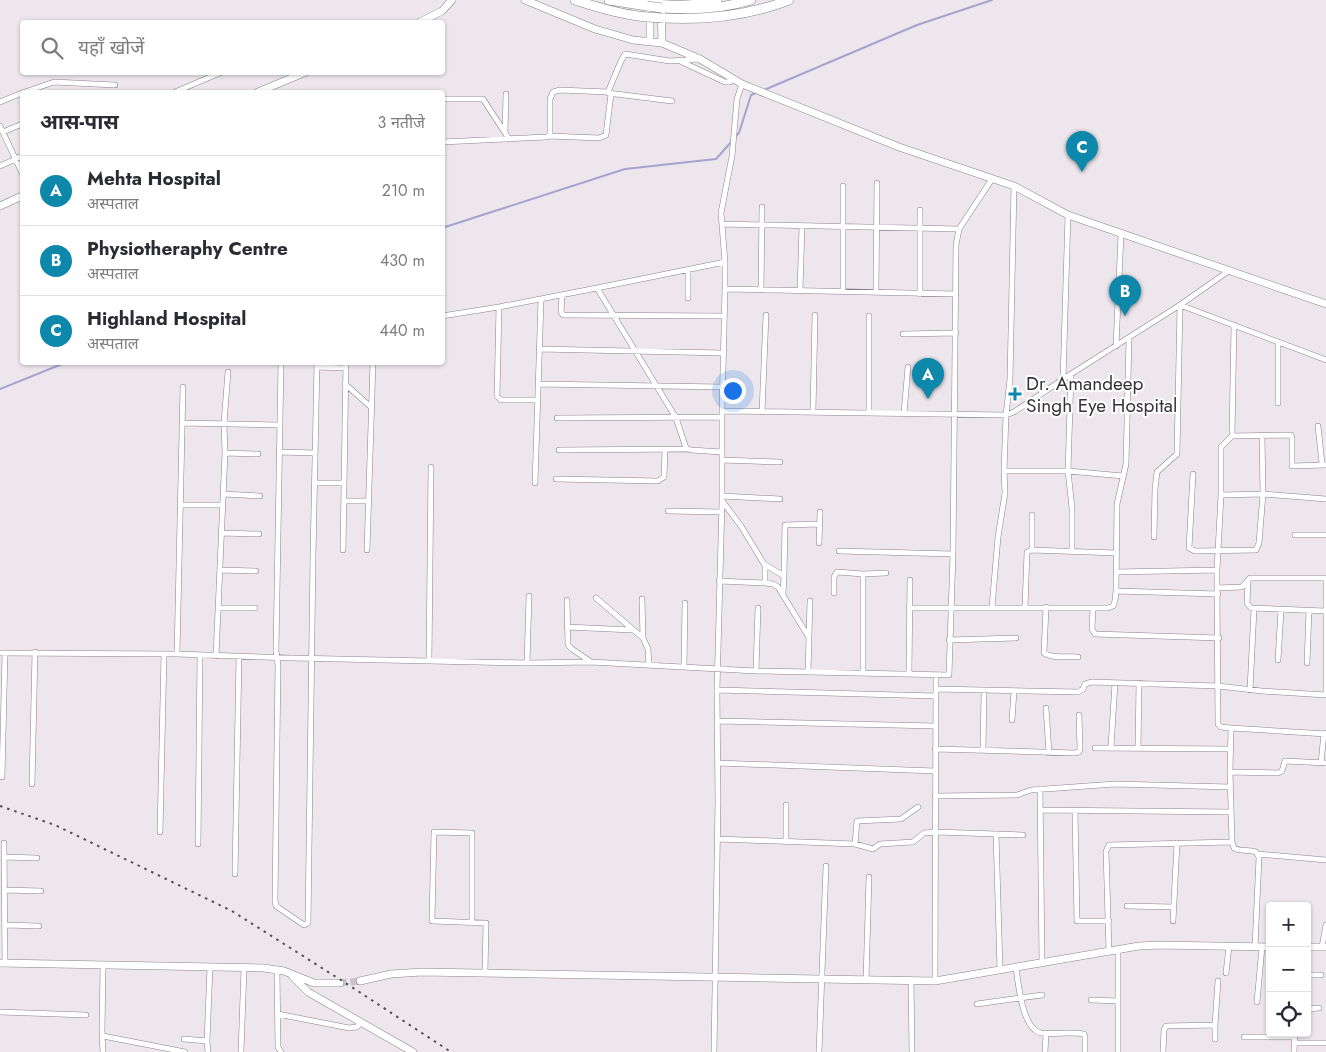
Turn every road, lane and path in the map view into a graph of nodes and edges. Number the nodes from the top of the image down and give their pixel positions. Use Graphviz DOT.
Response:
graph roads {
  1 [pos="452,0"];
  2 [pos="525,0"];
  3 [pos="575,0"];
  4 [pos="609,0"];
  5 [pos="718,0"];
  6 [pos="751,0"];
  7 [pos="788,0"];
  8 [pos="708,1"];
  9 [pos="645,2"];
  10 [pos="672,2"];
  11 [pos="661,5"];
  12 [pos="424,20"];
  13 [pos="650,42"];
  14 [pos="662,43"];
  15 [pos="700,59"];
  16 [pos="681,61"];
  17 [pos="215,75"];
  18 [pos="299,75"];
  19 [pos="734,79"];
  20 [pos="742,84"];
  21 [pos="115,85"];
  22 [pos="32,90"];
  23 [pos="181,90"];
  24 [pos="263,90"];
  25 [pos="608,93"];
  26 [pos="20,94"];
  27 [pos="506,94"];
  28 [pos="445,99"];
  29 [pos="672,101"];
  30 [pos="0,102"];
  31 [pos="20,125"];
  32 [pos="0,126"];
  33 [pos="3,132"];
  34 [pos="505,132"];
  35 [pos="549,136"];
  36 [pos="509,139"];
  37 [pos="445,142"];
  38 [pos="20,157"];
  39 [pos="16,159"];
  40 [pos="0,166"];
  41 [pos="20,168"];
  42 [pos="992,179"];
  43 [pos="877,182"];
  44 [pos="843,186"];
  45 [pos="1014,186"];
  46 [pos="20,197"];
  47 [pos="0,206"];
  48 [pos="762,207"];
  49 [pos="920,210"];
  50 [pos="1068,215"];
  51 [pos="722,224"];
  52 [pos="762,225"];
  53 [pos="802,226"];
  54 [pos="844,226"];
  55 [pos="877,228"];
  56 [pos="920,229"];
  57 [pos="959,229"];
  58 [pos="1121,235"];
  59 [pos="725,262"];
  60 [pos="688,270"];
  61 [pos="1230,270"];
  62 [pos="598,288"];
  63 [pos="725,289"];
  64 [pos="761,290"];
  65 [pos="800,291"];
  66 [pos="876,291"];
  67 [pos="843,292"];
  68 [pos="920,294"];
  69 [pos="956,294"];
  70 [pos="562,296"];
  71 [pos="688,298"];
  72 [pos="541,300"];
  73 [pos="1326,304"];
  74 [pos="1180,305"];
  75 [pos="499,307"];
  76 [pos="612,314"];
  77 [pos="766,315"];
  78 [pos="445,316"];
  79 [pos="724,316"];
  80 [pos="816,316"];
  81 [pos="869,316"];
  82 [pos="1234,325"];
  83 [pos="903,334"];
  84 [pos="956,334"];
  85 [pos="1129,338"];
  86 [pos="1278,342"];
  87 [pos="1116,346"];
  88 [pos="539,349"];
  89 [pos="635,352"];
  90 [pos="723,353"];
  91 [pos="1326,360"];
  92 [pos="281,365"];
  93 [pos="317,365"];
  94 [pos="346,365"];
  95 [pos="373,365"];
  96 [pos="908,367"];
  97 [pos="228,372"];
  98 [pos="1071,374"];
  99 [pos="1063,380"];
  100 [pos="345,384"];
  101 [pos="539,384"];
  102 [pos="656,386"];
  103 [pos="183,387"];
  104 [pos="722,387"];
  105 [pos="538,400"];
  106 [pos="1278,403"];
  107 [pos="372,408"];
  108 [pos="762,412"];
  109 [pos="812,412"];
  110 [pos="869,412"];
  111 [pos="904,413"];
  112 [pos="955,413"];
  113 [pos="722,414"];
  114 [pos="1006,415"];
  115 [pos="557,418"];
  116 [pos="676,418"];
  117 [pos="182,423"];
  118 [pos="224,423"];
  119 [pos="280,425"];
  120 [pos="1318,426"];
  121 [pos="1262,435"];
  122 [pos="1232,436"];
  123 [pos="559,450"];
  124 [pos="665,450"];
  125 [pos="688,450"];
  126 [pos="279,452"];
  127 [pos="722,452"];
  128 [pos="225,453"];
  129 [pos="315,453"];
  130 [pos="258,454"];
  131 [pos="722,460"];
  132 [pos="780,462"];
  133 [pos="1325,465"];
  134 [pos="430,467"];
  135 [pos="1004,471"];
  136 [pos="1068,471"];
  137 [pos="1193,474"];
  138 [pos="1123,476"];
  139 [pos="556,479"];
  140 [pos="315,482"];
  141 [pos="344,483"];
  142 [pos="535,483"];
  143 [pos="223,494"];
  144 [pos="1263,494"];
  145 [pos="1222,495"];
  146 [pos="260,496"];
  147 [pos="722,499"];
  148 [pos="780,499"];
  149 [pos="1326,499"];
  150 [pos="344,501"];
  151 [pos="370,501"];
  152 [pos="181,505"];
  153 [pos="222,505"];
  154 [pos="668,511"];
  155 [pos="722,512"];
  156 [pos="820,512"];
  157 [pos="1032,515"];
  158 [pos="820,524"];
  159 [pos="221,533"];
  160 [pos="260,534"];
  161 [pos="1295,535"];
  162 [pos="1326,535"];
  163 [pos="1154,537"];
  164 [pos="819,543"];
  165 [pos="343,550"];
  166 [pos="367,550"];
  167 [pos="1032,550"];
  168 [pos="840,551"];
  169 [pos="1072,551"];
  170 [pos="1219,551"];
  171 [pos="1116,553"];
  172 [pos="953,554"];
  173 [pos="765,566"];
  174 [pos="220,570"];
  175 [pos="1217,570"];
  176 [pos="256,571"];
  177 [pos="1116,572"];
  178 [pos="886,573"];
  179 [pos="863,574"];
  180 [pos="784,576"];
  181 [pos="1326,578"];
  182 [pos="910,580"];
  183 [pos="1248,580"];
  184 [pos="719,581"];
  185 [pos="765,583"];
  186 [pos="1217,588"];
  187 [pos="1116,591"];
  188 [pos="834,593"];
  189 [pos="783,594"];
  190 [pos="1218,594"];
  191 [pos="529,596"];
  192 [pos="596,598"];
  193 [pos="642,599"];
  194 [pos="567,600"];
  195 [pos="810,601"];
  196 [pos="685,603"];
  197 [pos="992,607"];
  198 [pos="1025,607"];
  199 [pos="218,608"];
  200 [pos="255,608"];
  201 [pos="758,608"];
  202 [pos="909,608"];
  203 [pos="950,608"];
  204 [pos="1046,608"];
  205 [pos="1094,608"];
  206 [pos="1254,609"];
  207 [pos="1281,610"];
  208 [pos="1309,611"];
  209 [pos="1325,611"];
  210 [pos="567,627"];
  211 [pos="633,630"];
  212 [pos="808,636"];
  213 [pos="643,638"];
  214 [pos="1016,638"];
  215 [pos="1219,638"];
  216 [pos="949,640"];
  217 [pos="35,652"];
  218 [pos="2,653"];
  219 [pos="164,654"];
  220 [pos="177,654"];
  221 [pos="200,655"];
  222 [pos="216,656"];
  223 [pos="239,656"];
  224 [pos="1078,656"];
  225 [pos="276,657"];
  226 [pos="311,658"];
  227 [pos="1278,660"];
  228 [pos="429,661"];
  229 [pos="591,662"];
  230 [pos="527,663"];
  231 [pos="1307,663"];
  232 [pos="649,665"];
  233 [pos="684,667"];
  234 [pos="717,669"];
  235 [pos="756,671"];
  236 [pos="808,672"];
  237 [pos="863,673"];
  238 [pos="908,674"];
  239 [pos="936,676"];
  240 [pos="1115,683"];
  241 [pos="1139,683"];
  242 [pos="1218,686"];
  243 [pos="936,689"];
  244 [pos="717,690"];
  245 [pos="984,690"];
  246 [pos="1250,690"];
  247 [pos="1014,691"];
  248 [pos="936,696"];
  249 [pos="1046,708"];
  250 [pos="1079,715"];
  251 [pos="1012,720"];
  252 [pos="718,721"];
  253 [pos="935,726"];
  254 [pos="1230,728"];
  255 [pos="1325,733"];
  256 [pos="1095,748"];
  257 [pos="1110,748"];
  258 [pos="1138,748"];
  259 [pos="1230,749"];
  260 [pos="935,750"];
  261 [pos="983,750"];
  262 [pos="1049,753"];
  263 [pos="718,763"];
  264 [pos="1324,763"];
  265 [pos="935,771"];
  266 [pos="1230,772"];
  267 [pos="2,777"];
  268 [pos="32,784"];
  269 [pos="1230,787"];
  270 [pos="1040,789"];
  271 [pos="935,796"];
  272 [pos="786,805"];
  273 [pos="918,807"];
  274 [pos="1040,810"];
  275 [pos="1076,811"];
  276 [pos="1230,812"];
  277 [pos="160,832"];
  278 [pos="936,832"];
  279 [pos="996,834"];
  280 [pos="1023,834"];
  281 [pos="718,839"];
  282 [pos="786,841"];
  283 [pos="1232,842"];
  284 [pos="4,843"];
  285 [pos="1177,843"];
  286 [pos="198,844"];
  287 [pos="855,844"];
  288 [pos="1258,854"];
  289 [pos="4,857"];
  290 [pos="37,858"];
  291 [pos="1326,860"];
  292 [pos="826,866"];
  293 [pos="235,874"];
  294 [pos="868,877"];
  295 [pos="4,890"];
  296 [pos="42,891"];
  297 [pos="1127,906"];
  298 [pos="1173,906"];
  299 [pos="1109,921"];
  300 [pos="1173,921"];
  301 [pos="472,923"];
  302 [pos="5,925"];
  303 [pos="1326,925"];
  304 [pos="39,926"];
  305 [pos="1229,946"];
  306 [pos="1262,947"];
  307 [pos="1311,947"];
  308 [pos="1324,947"];
  309 [pos="1118,949"];
  310 [pos="1109,950"];
  311 [pos="1042,962"];
  312 [pos="3,963"];
  313 [pos="103,966"];
  314 [pos="210,967"];
  315 [pos="1016,967"];
  316 [pos="244,968"];
  317 [pos="1000,969"];
  318 [pos="277,970"];
  319 [pos="485,973"];
  320 [pos="1226,973"];
  321 [pos="290,974"];
  322 [pos="1311,975"];
  323 [pos="1321,975"];
  324 [pos="715,977"];
  325 [pos="821,979"];
  326 [pos="866,980"];
  327 [pos="911,980"];
  328 [pos="360,981"];
  329 [pos="935,981"];
  330 [pos="1218,981"];
  331 [pos="340,983"];
  332 [pos="1042,995"];
  333 [pos="1020,998"];
  334 [pos="1091,1000"];
  335 [pos="1118,1001"];
  336 [pos="1257,1002"];
  337 [pos="977,1004"];
  338 [pos="1320,1008"];
  339 [pos="1311,1009"];
  340 [pos="0,1012"];
  341 [pos="278,1014"];
  342 [pos="86,1015"];
  343 [pos="361,1022"];
  344 [pos="1215,1024"];
  345 [pos="1046,1033"];
  346 [pos="102,1035"];
  347 [pos="1244,1037"];
  348 [pos="1295,1038"];
  349 [pos="184,1039"];
  350 [pos="1215,1039"];
  351 [pos="207,1041"];
  352 [pos="1326,1043"];
  353 [pos="103,1052"];
  354 [pos="185,1052"];
  355 [pos="208,1052"];
  356 [pos="241,1052"];
  357 [pos="281,1052"];
  358 [pos="413,1052"];
  359 [pos="714,1052"];
  360 [pos="819,1052"];
  361 [pos="912,1052"];
  362 [pos="1045,1052"];
  363 [pos="1085,1052"];
  364 [pos="1118,1052"];
  365 [pos="1163,1052"];
  366 [pos="1294,1052"];
  1 -- 12 [label="street"];
  2 -- 13 [label="street"];
  3 -- 7 [label="highway, bridge"];
  4 -- 9 [label="highway"];
  5 -- 8 [label="street"];
  6 -- 11 [label="highway"];
  8 -- 10 [label="street"];
  9 -- 11 [label="highway, bridge"];
  9 -- 13 [label="street"];
  10 -- 11 [label="street"];
  11 -- 14 [label="street"];
  13 -- 14 [label="street"];
  14 -- 15 [label="street"];
  15 -- 16 [label="street"];
  15 -- 19 [label="street"];
  16 -- 19 [label="street"];
  16 -- 25 [label="street"];
  17 -- 23 [label="street"];
  18 -- 24 [label="street"];
  19 -- 20 [label="street"];
  20 -- 42 [label="street"];
  20 -- 51 [label="street"];
  21 -- 22 [label="street"];
  25 -- 29 [label="street"];
  25 -- 35 [label="street"];
  25 -- 35 [label="street"];
  26 -- 30 [label="street"];
  27 -- 34 [label="street"];
  28 -- 34 [label="street"];
  31 -- 33 [label="street"];
  32 -- 33 [label="street"];
  33 -- 39 [label="street"];
  34 -- 36 [label="street"];
  35 -- 36 [label="street"];
  36 -- 37 [label="street"];
  38 -- 39 [label="street"];
  39 -- 40 [label="street"];
  39 -- 41 [label="street"];
  42 -- 45 [label="street"];
  42 -- 57 [label="street"];
  43 -- 55 [label="street"];
  44 -- 54 [label="street"];
  45 -- 50 [label="street"];
  45 -- 114 [label="street"];
  46 -- 47 [label="street"];
  48 -- 52 [label="street"];
  49 -- 56 [label="street"];
  50 -- 58 [label="street"];
  50 -- 99 [label="street"];
  51 -- 52 [label="street"];
  51 -- 59 [label="street"];
  52 -- 53 [label="street"];
  52 -- 64 [label="street"];
  53 -- 54 [label="street"];
  53 -- 65 [label="street"];
  54 -- 55 [label="street"];
  54 -- 67 [label="street"];
  55 -- 56 [label="street"];
  55 -- 66 [label="street"];
  56 -- 57 [label="street"];
  56 -- 68 [label="street"];
  57 -- 69 [label="street"];
  58 -- 61 [label="street"];
  58 -- 87 [label="street"];
  59 -- 60 [label="street"];
  59 -- 63 [label="street"];
  60 -- 62 [label="street"];
  60 -- 71 [label="street"];
  61 -- 73 [label="street"];
  61 -- 74 [label="street"];
  62 -- 70 [label="street"];
  62 -- 76 [label="street"];
  63 -- 64 [label="street"];
  63 -- 79 [label="street"];
  64 -- 65 [label="street"];
  65 -- 67 [label="street"];
  66 -- 67 [label="street"];
  66 -- 68 [label="street"];
  68 -- 69 [label="street"];
  69 -- 84 [label="street"];
  70 -- 72 [label="street"];
  70 -- 76 [label="street"];
  72 -- 75 [label="street"];
  72 -- 88 [label="street"];
  74 -- 82 [label="street"];
  74 -- 85 [label="street"];
  74 -- 163 [label="street"];
  75 -- 78 [label="street"];
  75 -- 105 [label="street"];
  76 -- 79 [label="street"];
  76 -- 89 [label="street"];
  77 -- 108 [label="street"];
  79 -- 90 [label="street"];
  80 -- 109 [label="street"];
  81 -- 110 [label="street"];
  82 -- 86 [label="street"];
  82 -- 122 [label="street"];
  83 -- 84 [label="street"];
  84 -- 112 [label="street"];
  85 -- 87 [label="street"];
  85 -- 138 [label="street"];
  86 -- 91 [label="street"];
  86 -- 106 [label="street"];
  87 -- 98 [label="street"];
  88 -- 89 [label="street"];
  88 -- 101 [label="street"];
  89 -- 90 [label="street"];
  89 -- 102 [label="street"];
  90 -- 104 [label="street"];
  92 -- 119 [label="street"];
  93 -- 94 [label="street"];
  93 -- 129 [label="street"];
  94 -- 100 [label="street"];
  95 -- 107 [label="street"];
  96 -- 111 [label="street"];
  97 -- 118 [label="street"];
  98 -- 99 [label="street"];
  98 -- 136 [label="street"];
  99 -- 114 [label="street"];
  100 -- 107 [label="street"];
  100 -- 141 [label="street"];
  101 -- 102 [label="street"];
  101 -- 105 [label="street"];
  102 -- 104 [label="street"];
  102 -- 116 [label="street"];
  103 -- 117 [label="street"];
  104 -- 113 [label="street"];
  105 -- 142 [label="street"];
  107 -- 151 [label="street"];
  108 -- 109 [label="street"];
  108 -- 113 [label="street"];
  109 -- 110 [label="street"];
  110 -- 111 [label="street"];
  111 -- 112 [label="street"];
  112 -- 114 [label="street"];
  112 -- 172 [label="street"];
  113 -- 116 [label="street"];
  113 -- 127 [label="street"];
  114 -- 135 [label="street"];
  115 -- 116 [label="street"];
  116 -- 125 [label="street"];
  117 -- 118 [label="street"];
  117 -- 152 [label="street"];
  118 -- 119 [label="street"];
  118 -- 128 [label="street"];
  119 -- 126 [label="street"];
  120 -- 133 [label="street"];
  121 -- 122 [label="street"];
  121 -- 133 [label="street"];
  121 -- 144 [label="street"];
  122 -- 145 [label="street"];
  123 -- 124 [label="street"];
  124 -- 125 [label="street"];
  124 -- 139 [label="street"];
  125 -- 127 [label="street"];
  126 -- 129 [label="street"];
  126 -- 225 [label="street"];
  127 -- 131 [label="street"];
  128 -- 130 [label="street"];
  128 -- 143 [label="street"];
  129 -- 140 [label="street"];
  131 -- 132 [label="street"];
  131 -- 147 [label="street"];
  134 -- 228 [label="street"];
  135 -- 136 [label="street"];
  135 -- 197 [label="street"];
  136 -- 138 [label="street"];
  136 -- 169 [label="street"];
  137 -- 170 [label="street"];
  138 -- 171 [label="street"];
  140 -- 141 [label="street"];
  140 -- 226 [label="street"];
  141 -- 150 [label="street"];
  143 -- 146 [label="street"];
  143 -- 153 [label="street"];
  144 -- 145 [label="street"];
  144 -- 149 [label="street"];
  144 -- 170 [label="street"];
  145 -- 170 [label="street"];
  147 -- 148 [label="street"];
  147 -- 155 [label="street"];
  147 -- 173 [label="street"];
  150 -- 151 [label="street"];
  150 -- 165 [label="street"];
  151 -- 166 [label="street"];
  152 -- 153 [label="street"];
  152 -- 220 [label="street"];
  153 -- 159 [label="street"];
  154 -- 155 [label="street"];
  155 -- 184 [label="street"];
  156 -- 158 [label="street"];
  157 -- 167 [label="street"];
  158 -- 164 [label="street"];
  158 -- 180 [label="street"];
  159 -- 160 [label="street"];
  159 -- 174 [label="street"];
  161 -- 162 [label="street"];
  167 -- 169 [label="street"];
  167 -- 198 [label="street"];
  168 -- 172 [label="street"];
  169 -- 171 [label="street"];
  170 -- 175 [label="street"];
  171 -- 177 [label="street"];
  172 -- 203 [label="street"];
  173 -- 180 [label="street"];
  173 -- 185 [label="street"];
  174 -- 176 [label="street"];
  174 -- 199 [label="street"];
  175 -- 177 [label="street"];
  175 -- 186 [label="street"];
  177 -- 187 [label="street"];
  178 -- 179 [label="street"];
  179 -- 188 [label="street"];
  179 -- 237 [label="street"];
  180 -- 189 [label="street"];
  181 -- 183 [label="street"];
  181 -- 209 [label="street"];
  182 -- 202 [label="street"];
  183 -- 186 [label="street"];
  183 -- 206 [label="street"];
  184 -- 185 [label="street"];
  184 -- 234 [label="street"];
  185 -- 189 [label="street"];
  186 -- 190 [label="street"];
  187 -- 190 [label="street"];
  187 -- 205 [label="street"];
  189 -- 212 [label="street"];
  190 -- 215 [label="street"];
  191 -- 230 [label="street"];
  192 -- 211 [label="street"];
  193 -- 213 [label="street"];
  194 -- 210 [label="street"];
  195 -- 212 [label="street"];
  196 -- 233 [label="street"];
  197 -- 198 [label="street"];
  197 -- 203 [label="street"];
  198 -- 204 [label="street"];
  199 -- 200 [label="street"];
  199 -- 222 [label="street"];
  201 -- 235 [label="street"];
  202 -- 203 [label="street"];
  202 -- 238 [label="street"];
  203 -- 216 [label="street"];
  204 -- 205 [label="street"];
  204 -- 224 [label="street"];
  205 -- 215 [label="street"];
  206 -- 207 [label="street"];
  206 -- 246 [label="street"];
  207 -- 208 [label="street"];
  207 -- 227 [label="street"];
  208 -- 209 [label="street"];
  208 -- 231 [label="street"];
  209 -- 246 [label="street"];
  210 -- 211 [label="street"];
  210 -- 229 [label="street"];
  211 -- 213 [label="street"];
  212 -- 236 [label="street"];
  213 -- 232 [label="street"];
  214 -- 216 [label="street"];
  215 -- 242 [label="street"];
  216 -- 239 [label="street"];
  217 -- 218 [label="street"];
  217 -- 219 [label="street"];
  217 -- 268 [label="street"];
  218 -- 267 [label="street"];
  219 -- 220 [label="street"];
  219 -- 277 [label="street"];
  220 -- 221 [label="street"];
  221 -- 222 [label="street"];
  221 -- 286 [label="street"];
  222 -- 223 [label="street"];
  223 -- 225 [label="street"];
  223 -- 293 [label="street"];
  225 -- 226 [label="street"];
  225 -- 226 [label="street"];
  226 -- 228 [label="street"];
  228 -- 230 [label="street"];
  229 -- 230 [label="street"];
  229 -- 232 [label="street"];
  232 -- 233 [label="street"];
  233 -- 234 [label="street"];
  234 -- 235 [label="street"];
  234 -- 244 [label="street"];
  235 -- 236 [label="street"];
  236 -- 237 [label="street"];
  237 -- 238 [label="street"];
  238 -- 239 [label="street"];
  239 -- 243 [label="street"];
  240 -- 241 [label="street"];
  240 -- 247 [label="street"];
  240 -- 257 [label="street"];
  241 -- 242 [label="street"];
  241 -- 258 [label="street"];
  242 -- 246 [label="street"];
  242 -- 254 [label="street"];
  243 -- 245 [label="street"];
  243 -- 248 [label="street"];
  244 -- 248 [label="street"];
  244 -- 252 [label="street"];
  245 -- 247 [label="street"];
  245 -- 261 [label="street"];
  247 -- 251 [label="street"];
  248 -- 253 [label="street"];
  249 -- 262 [label="street"];
  250 -- 262 [label="street"];
  252 -- 253 [label="street"];
  252 -- 263 [label="street"];
  253 -- 260 [label="street"];
  254 -- 255 [label="street"];
  254 -- 259 [label="street"];
  255 -- 264 [label="street"];
  256 -- 257 [label="street"];
  257 -- 258 [label="street"];
  258 -- 259 [label="street"];
  259 -- 266 [label="street"];
  260 -- 261 [label="street"];
  260 -- 265 [label="street"];
  261 -- 262 [label="street"];
  263 -- 265 [label="street"];
  263 -- 281 [label="street"];
  264 -- 266 [label="street"];
  265 -- 271 [label="street"];
  266 -- 269 [label="street"];
  269 -- 270 [label="street"];
  269 -- 276 [label="street"];
  270 -- 271 [label="street"];
  270 -- 274 [label="street"];
  271 -- 278 [label="street"];
  272 -- 282 [label="street"];
  273 -- 287 [label="street"];
  274 -- 275 [label="street"];
  274 -- 311 [label="street"];
  275 -- 276 [label="street"];
  275 -- 299 [label="street"];
  276 -- 283 [label="street"];
  278 -- 279 [label="street"];
  278 -- 287 [label="street"];
  278 -- 329 [label="street"];
  279 -- 280 [label="street"];
  279 -- 317 [label="street"];
  281 -- 282 [label="street"];
  281 -- 324 [label="street"];
  282 -- 287 [label="street"];
  283 -- 285 [label="street"];
  283 -- 288 [label="street"];
  284 -- 289 [label="street"];
  285 -- 298 [label="street"];
  285 -- 299 [label="street"];
  288 -- 291 [label="street"];
  288 -- 306 [label="street"];
  289 -- 290 [label="street"];
  289 -- 295 [label="street"];
  292 -- 325 [label="street"];
  294 -- 326 [label="street"];
  295 -- 296 [label="street"];
  295 -- 302 [label="street"];
  297 -- 298 [label="street"];
  298 -- 300 [label="street"];
  299 -- 310 [label="street"];
  301 -- 301 [label="street"];
  301 -- 319 [label="street"];
  302 -- 304 [label="street"];
  302 -- 312 [label="street"];
  303 -- 308 [label="street"];
  305 -- 306 [label="street"];
  305 -- 309 [label="street"];
  305 -- 320 [label="street"];
  306 -- 336 [label="street"];
  307 -- 308 [label="street"];
  309 -- 310 [label="street"];
  309 -- 335 [label="street"];
  310 -- 311 [label="street"];
  311 -- 315 [label="street"];
  312 -- 313 [label="street"];
  313 -- 314 [label="street"];
  313 -- 346 [label="street"];
  314 -- 316 [label="street"];
  314 -- 351 [label="street"];
  315 -- 317 [label="street"];
  315 -- 333 [label="street"];
  316 -- 318 [label="street"];
  316 -- 356 [label="street"];
  317 -- 329 [label="street"];
  318 -- 321 [label="street"];
  318 -- 341 [label="street"];
  319 -- 324 [label="street"];
  319 -- 328 [label="street"];
  321 -- 331 [label="street"];
  321 -- 343 [label="street"];
  322 -- 323 [label="street"];
  324 -- 325 [label="street"];
  324 -- 359 [label="street"];
  325 -- 326 [label="street"];
  325 -- 360 [label="street"];
  326 -- 327 [label="street"];
  327 -- 329 [label="street"];
  327 -- 361 [label="street"];
  330 -- 344 [label="street"];
  332 -- 333 [label="street"];
  333 -- 337 [label="street"];
  333 -- 345 [label="street"];
  334 -- 335 [label="street"];
  335 -- 364 [label="street"];
  338 -- 339 [label="street"];
  340 -- 342 [label="street"];
  341 -- 343 [label="street"];
  341 -- 357 [label="street"];
  343 -- 358 [label="street"];
  344 -- 350 [label="street"];
  344 -- 365 [label="street"];
  345 -- 362 [label="street"];
  345 -- 363 [label="street"];
  346 -- 353 [label="street"];
  346 -- 354 [label="street"];
  347 -- 348 [label="street"];
  348 -- 352 [label="street"];
  348 -- 366 [label="street"];
  349 -- 351 [label="street"];
  351 -- 355 [label="street"];
}
